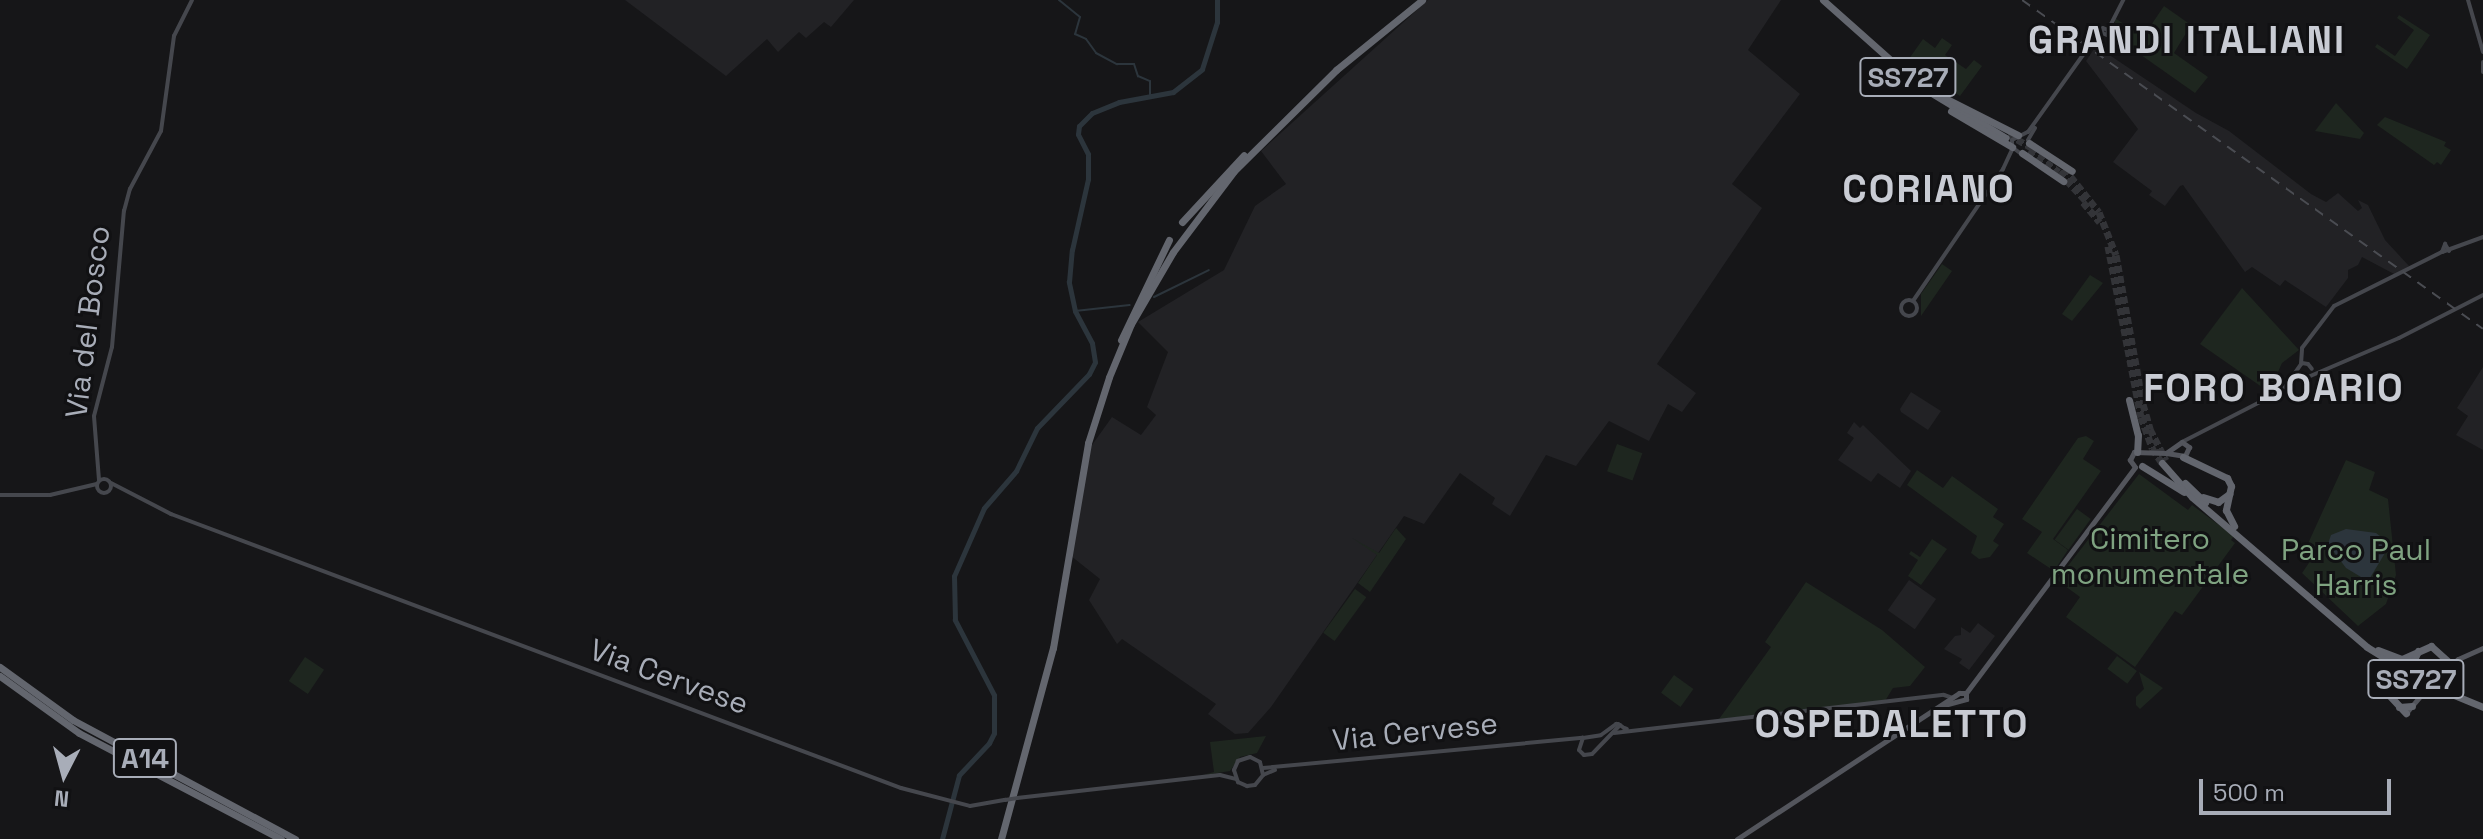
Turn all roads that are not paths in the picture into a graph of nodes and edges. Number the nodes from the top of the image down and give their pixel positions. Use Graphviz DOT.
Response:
graph roads {
  1 [pos="192,0"];
  2 [pos="1825,0"];
  3 [pos="2468,0"];
  4 [pos="2122,2"];
  5 [pos="1416,3"];
  6 [pos="2091,45"];
  7 [pos="2483,58"];
  8 [pos="2483,72"];
  9 [pos="1943,100"];
  10 [pos="2019,135"];
  11 [pos="2007,136"];
  12 [pos="2029,141"];
  13 [pos="2012,148"];
  14 [pos="1255,150"];
  15 [pos="2021,153"];
  16 [pos="1244,155"];
  17 [pos="2007,163"];
  18 [pos="2072,171"];
  19 [pos="2063,181"];
  20 [pos="1194,220"];
  21 [pos="1182,222"];
  22 [pos="1194,231"];
  23 [pos="2483,236"];
  24 [pos="1169,240"];
  25 [pos="2483,295"];
  26 [pos="1913,301"];
  27 [pos="1123,340"];
  28 [pos="2301,364"];
  29 [pos="2297,370"];
  30 [pos="2311,372"];
  31 [pos="2301,377"];
  32 [pos="2288,383"];
  33 [pos="2129,400"];
  34 [pos="2199,433"];
  35 [pos="2182,442"];
  36 [pos="2140,452"];
  37 [pos="2182,453"];
  38 [pos="2154,455"];
  39 [pos="2165,459"];
  40 [pos="2141,465"];
  41 [pos="101,471"];
  42 [pos="98,482"];
  43 [pos="2184,482"];
  44 [pos="110,484"];
  45 [pos="87,489"];
  46 [pos="99,491"];
  47 [pos="2230,492"];
  48 [pos="0,495"];
  49 [pos="2192,497"];
  50 [pos="2235,528"];
  51 [pos="2267,558"];
  52 [pos="2368,646"];
  53 [pos="2423,647"];
  54 [pos="2483,648"];
  55 [pos="2451,664"];
  56 [pos="0,667"];
  57 [pos="0,676"];
  58 [pos="2434,679"];
  59 [pos="2427,688"];
  60 [pos="2388,692"];
  61 [pos="2447,692"];
  62 [pos="1952,700"];
  63 [pos="2483,705"];
  64 [pos="2397,706"];
  65 [pos="2412,706"];
  66 [pos="2404,716"];
  67 [pos="1620,725"];
  68 [pos="1634,730"];
  69 [pos="1614,733"];
  70 [pos="1583,738"];
  71 [pos="1592,738"];
  72 [pos="1557,740"];
  73 [pos="1597,747"];
  74 [pos="1579,748"];
  75 [pos="1263,768"];
  76 [pos="1278,769"];
  77 [pos="1234,770"];
  78 [pos="1220,775"];
  79 [pos="1263,775"];
  80 [pos="1236,779"];
  81 [pos="281,839"];
  82 [pos="295,839"];
  83 [pos="999,839"];
  84 [pos="1737,839"];
  1 -- 41 [label="main road, Via del Bosco"];
  2 -- 9 [label="highway, SS727"];
  3 -- 7 [label="main road"];
  4 -- 6 [label="main road"];
  5 -- 14 [label="highway"];
  5 -- 16 [label="highway"];
  7 -- 8 [label="main road"];
  9 -- 10 [label="highway"];
  9 -- 11 [label="highway, SS727"];
  9 -- 13 [label="highway"];
  10 -- 12 [label="main road"];
  10 -- 12 [label="main road"];
  10 -- 13 [label="main road"];
  12 -- 15 [label="main road"];
  12 -- 18 [label="highway"];
  13 -- 15 [label="main road"];
  13 -- 17 [label="main road"];
  14 -- 20 [label="highway"];
  14 -- 22 [label="highway"];
  15 -- 17 [label="main road"];
  15 -- 19 [label="highway"];
  16 -- 20 [label="highway"];
  16 -- 21 [label="highway"];
  17 -- 26 [label="main road"];
  20 -- 27 [label="highway"];
  23 -- 28 [label="main road"];
  24 -- 27 [label="highway"];
  25 -- 30 [label="main road"];
  26 -- 26 [label="main road"];
  27 -- 83 [label="highway"];
  28 -- 29 [label="main road"];
  28 -- 30 [label="main road"];
  29 -- 31 [label="main road"];
  29 -- 32 [label="main road"];
  30 -- 31 [label="main road"];
  31 -- 32 [label="main road"];
  32 -- 34 [label="main road"];
  33 -- 36 [label="highway"];
  34 -- 35 [label="main road"];
  34 -- 37 [label="main road"];
  35 -- 37 [label="main road"];
  35 -- 37 [label="main road"];
  36 -- 38 [label="main road"];
  36 -- 40 [label="main road"];
  36 -- 40 [label="main road"];
  37 -- 39 [label="main road"];
  37 -- 47 [label="highway"];
  38 -- 39 [label="main road"];
  38 -- 40 [label="main road"];
  39 -- 43 [label="highway, SS727"];
  39 -- 49 [label="highway, SS727"];
  40 -- 49 [label="highway"];
  40 -- 62 [label="main road"];
  41 -- 42 [label="main road, Via del Bosco"];
  41 -- 44 [label="main road, Via del Bosco"];
  42 -- 44 [label="main road"];
  42 -- 45 [label="main road"];
  42 -- 46 [label="main road"];
  43 -- 47 [label="highway"];
  43 -- 50 [label="highway, SS727"];
  44 -- 46 [label="main road"];
  44 -- 78 [label="main road, Via Cervese, bridge"];
  45 -- 46 [label="main road"];
  45 -- 48 [label="main road"];
  47 -- 50 [label="highway"];
  49 -- 51 [label="highway, SS727"];
  50 -- 51 [label="highway, SS727"];
  51 -- 52 [label="highway, SS727"];
  52 -- 53 [label="highway"];
  52 -- 60 [label="highway"];
  52 -- 61 [label="highway, SS727"];
  53 -- 55 [label="highway"];
  53 -- 61 [label="highway"];
  54 -- 55 [label="main road"];
  55 -- 58 [label="main road"];
  56 -- 82 [label="highway, A14"];
  57 -- 81 [label="highway, A14"];
  59 -- 65 [label="main road"];
  60 -- 61 [label="highway"];
  60 -- 64 [label="highway"];
  61 -- 63 [label="highway, SS727"];
  62 -- 68 [label="main road"];
  62 -- 84 [label="main road"];
  64 -- 65 [label="highway"];
  64 -- 66 [label="highway"];
  65 -- 66 [label="main road"];
  67 -- 68 [label="main road"];
  67 -- 69 [label="main road"];
  67 -- 71 [label="main road, Via Cervese"];
  68 -- 69 [label="main road"];
  69 -- 73 [label="main road"];
  70 -- 71 [label="main road, Via Cervese"];
  70 -- 72 [label="main road, Via Cervese"];
  70 -- 74 [label="main road"];
  71 -- 73 [label="main road"];
  72 -- 74 [label="main road, Via Cervese"];
  72 -- 76 [label="main road, Via Cervese"];
  73 -- 74 [label="main road, Via Cervese"];
  75 -- 76 [label="main road, Via Cervese"];
  75 -- 77 [label="main road, Via Cervese"];
  75 -- 79 [label="main road"];
  76 -- 79 [label="main road, Via Cervese"];
  77 -- 78 [label="main road, Via Cervese"];
  77 -- 80 [label="main road"];
  78 -- 80 [label="main road, Via Cervese"];
  79 -- 80 [label="main road, Via Cervese"];
}
